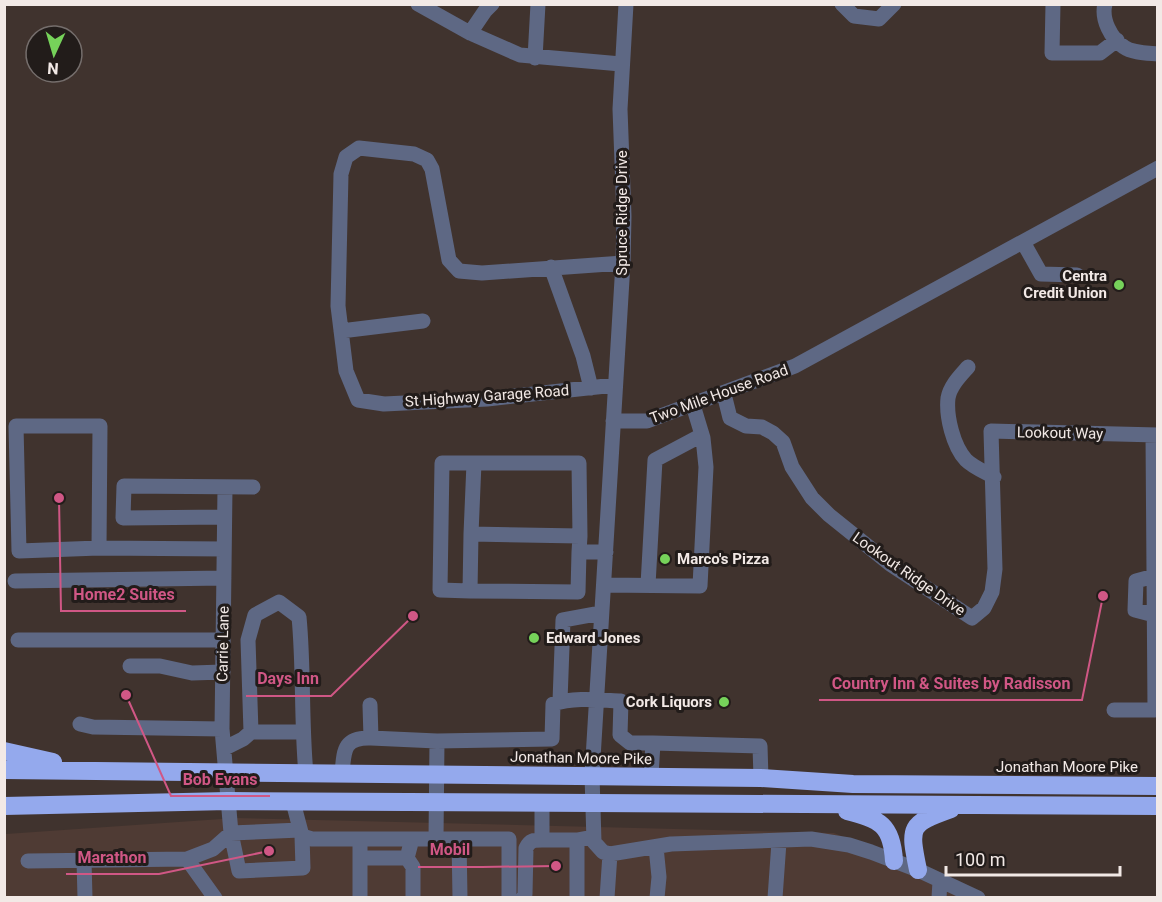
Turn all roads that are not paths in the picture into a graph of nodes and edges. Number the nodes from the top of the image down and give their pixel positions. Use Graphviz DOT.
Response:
graph roads {
  1 [pos="418,4"];
  2 [pos="492,4"];
  3 [pos="538,4"];
  4 [pos="626,4"];
  5 [pos="842,4"];
  6 [pos="894,4"];
  7 [pos="1053,4"];
  8 [pos="1105,4"];
  9 [pos="470,33"];
  10 [pos="1117,40"];
  11 [pos="1158,54"];
  12 [pos="535,58"];
  13 [pos="621,64"];
  14 [pos="1158,168"];
  15 [pos="1023,242"];
  16 [pos="623,263"];
  17 [pos="551,267"];
  18 [pos="1077,274"];
  19 [pos="423,321"];
  20 [pos="341,331"];
  21 [pos="968,367"];
  22 [pos="615,385"];
  23 [pos="591,387"];
  24 [pos="723,394"];
  25 [pos="693,405"];
  26 [pos="613,421"];
  27 [pos="992,431"];
  28 [pos="702,435"];
  29 [pos="1155,435"];
  30 [pos="474,463"];
  31 [pos="994,477"];
  32 [pos="253,487"];
  33 [pos="225,488"];
  34 [pos="225,517"];
  35 [pos="471,534"];
  36 [pos="579,536"];
  37 [pos="99,548"];
  38 [pos="224,549"];
  39 [pos="579,552"];
  40 [pos="606,552"];
  41 [pos="1156,575"];
  42 [pos="224,578"];
  43 [pos="15,581"];
  44 [pos="604,585"];
  45 [pos="648,585"];
  46 [pos="470,591"];
  47 [pos="601,613"];
  48 [pos="1156,616"];
  49 [pos="18,640"];
  50 [pos="223,640"];
  51 [pos="130,666"];
  52 [pos="223,672"];
  53 [pos="596,700"];
  54 [pos="560,701"];
  55 [pos="370,705"];
  56 [pos="1114,710"];
  57 [pos="80,724"];
  58 [pos="222,729"];
  59 [pos="251,732"];
  60 [pos="302,732"];
  61 [pos="370,738"];
  62 [pos="437,741"];
  63 [pos="653,743"];
  64 [pos="225,748"];
  65 [pos="4,751"];
  66 [pos="4,770"];
  67 [pos="99,770"];
  68 [pos="226,773"];
  69 [pos="306,774"];
  70 [pos="342,774"];
  71 [pos="437,774"];
  72 [pos="592,775"];
  73 [pos="651,776"];
  74 [pos="761,778"];
  75 [pos="1158,786"];
  76 [pos="228,801"];
  77 [pos="293,802"];
  78 [pos="437,802"];
  79 [pos="542,803"];
  80 [pos="592,803"];
  81 [pos="964,804"];
  82 [pos="825,806"];
  83 [pos="1158,806"];
  84 [pos="9,807"];
  85 [pos="231,833"];
  86 [pos="301,833"];
  87 [pos="360,839"];
  88 [pos="411,839"];
  89 [pos="436,839"];
  90 [pos="459,839"];
  91 [pos="542,840"];
  92 [pos="577,840"];
  93 [pos="779,842"];
  94 [pos="600,846"];
  95 [pos="656,847"];
  96 [pos="360,858"];
  97 [pos="407,858"];
  98 [pos="187,859"];
  99 [pos="84,860"];
  100 [pos="28,861"];
  101 [pos="894,861"];
  102 [pos="577,867"];
  103 [pos="918,870"];
  104 [pos="940,881"];
  105 [pos="85,897"];
  106 [pos="215,897"];
  107 [pos="360,897"];
  108 [pos="413,897"];
  109 [pos="460,897"];
  110 [pos="509,897"];
  111 [pos="524,897"];
  112 [pos="577,897"];
  113 [pos="607,897"];
  114 [pos="657,897"];
  115 [pos="775,897"];
  116 [pos="939,897"];
  117 [pos="978,897"];
  1 -- 9 [label="street"];
  2 -- 9 [label="street"];
  3 -- 12 [label="street"];
  4 -- 13 [label="street, Spruce Ridge Drive"];
  5 -- 6 [label="street"];
  7 -- 10 [label="street"];
  8 -- 10 [label="street"];
  9 -- 12 [label="street"];
  10 -- 11 [label="street"];
  12 -- 13 [label="street"];
  13 -- 16 [label="street, Spruce Ridge Drive"];
  14 -- 15 [label="street, Two Mile House Road"];
  15 -- 18 [label="street"];
  15 -- 24 [label="street, Two Mile House Road"];
  16 -- 17 [label="street"];
  16 -- 22 [label="street, Spruce Ridge Drive"];
  17 -- 20 [label="street"];
  17 -- 23 [label="street"];
  19 -- 20 [label="street"];
  20 -- 23 [label="street, St Highway Garage Road"];
  21 -- 31 [label="street"];
  22 -- 23 [label="street, St Highway Garage Road"];
  22 -- 26 [label="street, Spruce Ridge Drive"];
  24 -- 25 [label="street, Two Mile House Road"];
  24 -- 31 [label="street, Lookout Ridge Drive"];
  25 -- 26 [label="street, Two Mile House Road"];
  25 -- 28 [label="street"];
  26 -- 40 [label="street"];
  27 -- 29 [label="street, Lookout Way"];
  27 -- 31 [label="street, Lookout Ridge Drive"];
  28 -- 45 [label="street"];
  28 -- 45 [label="street"];
  29 -- 41 [label="street"];
  30 -- 35 [label="street"];
  30 -- 36 [label="street"];
  30 -- 46 [label="street"];
  32 -- 33 [label="street"];
  33 -- 34 [label="street, Carrie Lane"];
  33 -- 34 [label="street"];
  34 -- 38 [label="street, Carrie Lane"];
  35 -- 36 [label="street"];
  35 -- 46 [label="street"];
  36 -- 39 [label="street"];
  37 -- 37 [label="street"];
  37 -- 38 [label="street"];
  38 -- 42 [label="street, Carrie Lane"];
  39 -- 40 [label="street"];
  39 -- 46 [label="street"];
  40 -- 44 [label="street"];
  41 -- 48 [label="street"];
  42 -- 43 [label="street"];
  42 -- 50 [label="street, Carrie Lane"];
  44 -- 45 [label="street"];
  44 -- 47 [label="street"];
  47 -- 53 [label="street"];
  47 -- 54 [label="street"];
  48 -- 56 [label="street"];
  49 -- 50 [label="street"];
  50 -- 52 [label="street, Carrie Lane"];
  51 -- 52 [label="street"];
  52 -- 58 [label="street, Carrie Lane"];
  53 -- 54 [label="street"];
  53 -- 63 [label="street"];
  53 -- 72 [label="street"];
  54 -- 62 [label="street"];
  55 -- 61 [label="street"];
  57 -- 58 [label="street"];
  58 -- 64 [label="street, Carrie Lane"];
  59 -- 60 [label="street"];
  59 -- 60 [label="street"];
  59 -- 64 [label="street"];
  60 -- 69 [label="street"];
  61 -- 62 [label="street"];
  61 -- 70 [label="street"];
  62 -- 71 [label="street"];
  63 -- 73 [label="street"];
  63 -- 74 [label="street"];
  64 -- 68 [label="street, Carrie Lane"];
  65 -- 67 [label="highway"];
  66 -- 67 [label="highway, Jonathan Moore Pike"];
  67 -- 68 [label="highway, Jonathan Moore Pike"];
  68 -- 69 [label="highway, Jonathan Moore Pike"];
  68 -- 76 [label="street, Carrie Lane"];
  69 -- 70 [label="highway, Jonathan Moore Pike"];
  70 -- 71 [label="highway, Jonathan Moore Pike"];
  71 -- 72 [label="highway, Jonathan Moore Pike"];
  71 -- 78 [label="street"];
  72 -- 73 [label="highway, Jonathan Moore Pike"];
  72 -- 80 [label="street"];
  73 -- 74 [label="highway, Jonathan Moore Pike"];
  74 -- 75 [label="highway, Jonathan Moore Pike"];
  76 -- 77 [label="highway"];
  76 -- 84 [label="highway"];
  76 -- 85 [label="street, Carrie Lane"];
  77 -- 78 [label="highway"];
  77 -- 86 [label="street"];
  78 -- 79 [label="highway"];
  78 -- 89 [label="street"];
  79 -- 80 [label="highway"];
  79 -- 91 [label="street"];
  80 -- 82 [label="highway"];
  80 -- 94 [label="street"];
  81 -- 82 [label="highway"];
  81 -- 83 [label="highway"];
  81 -- 103 [label="highway"];
  82 -- 101 [label="highway"];
  85 -- 86 [label="street"];
  85 -- 86 [label="street, Carrie Lane"];
  85 -- 98 [label="street"];
  86 -- 87 [label="street"];
  87 -- 88 [label="street"];
  87 -- 96 [label="street"];
  88 -- 89 [label="street"];
  88 -- 97 [label="street"];
  89 -- 90 [label="street"];
  90 -- 109 [label="street"];
  90 -- 110 [label="street"];
  91 -- 92 [label="street"];
  91 -- 111 [label="street"];
  92 -- 94 [label="street"];
  92 -- 102 [label="street"];
  93 -- 95 [label="street"];
  93 -- 101 [label="street"];
  93 -- 115 [label="street"];
  94 -- 95 [label="street"];
  94 -- 102 [label="street"];
  94 -- 113 [label="street"];
  95 -- 114 [label="street"];
  96 -- 97 [label="street"];
  96 -- 107 [label="street"];
  97 -- 108 [label="street"];
  98 -- 99 [label="street"];
  98 -- 106 [label="street"];
  99 -- 100 [label="street"];
  99 -- 105 [label="street"];
  101 -- 103 [label="street"];
  102 -- 112 [label="street"];
  103 -- 104 [label="street"];
  104 -- 116 [label="street"];
  104 -- 117 [label="street"];
}
